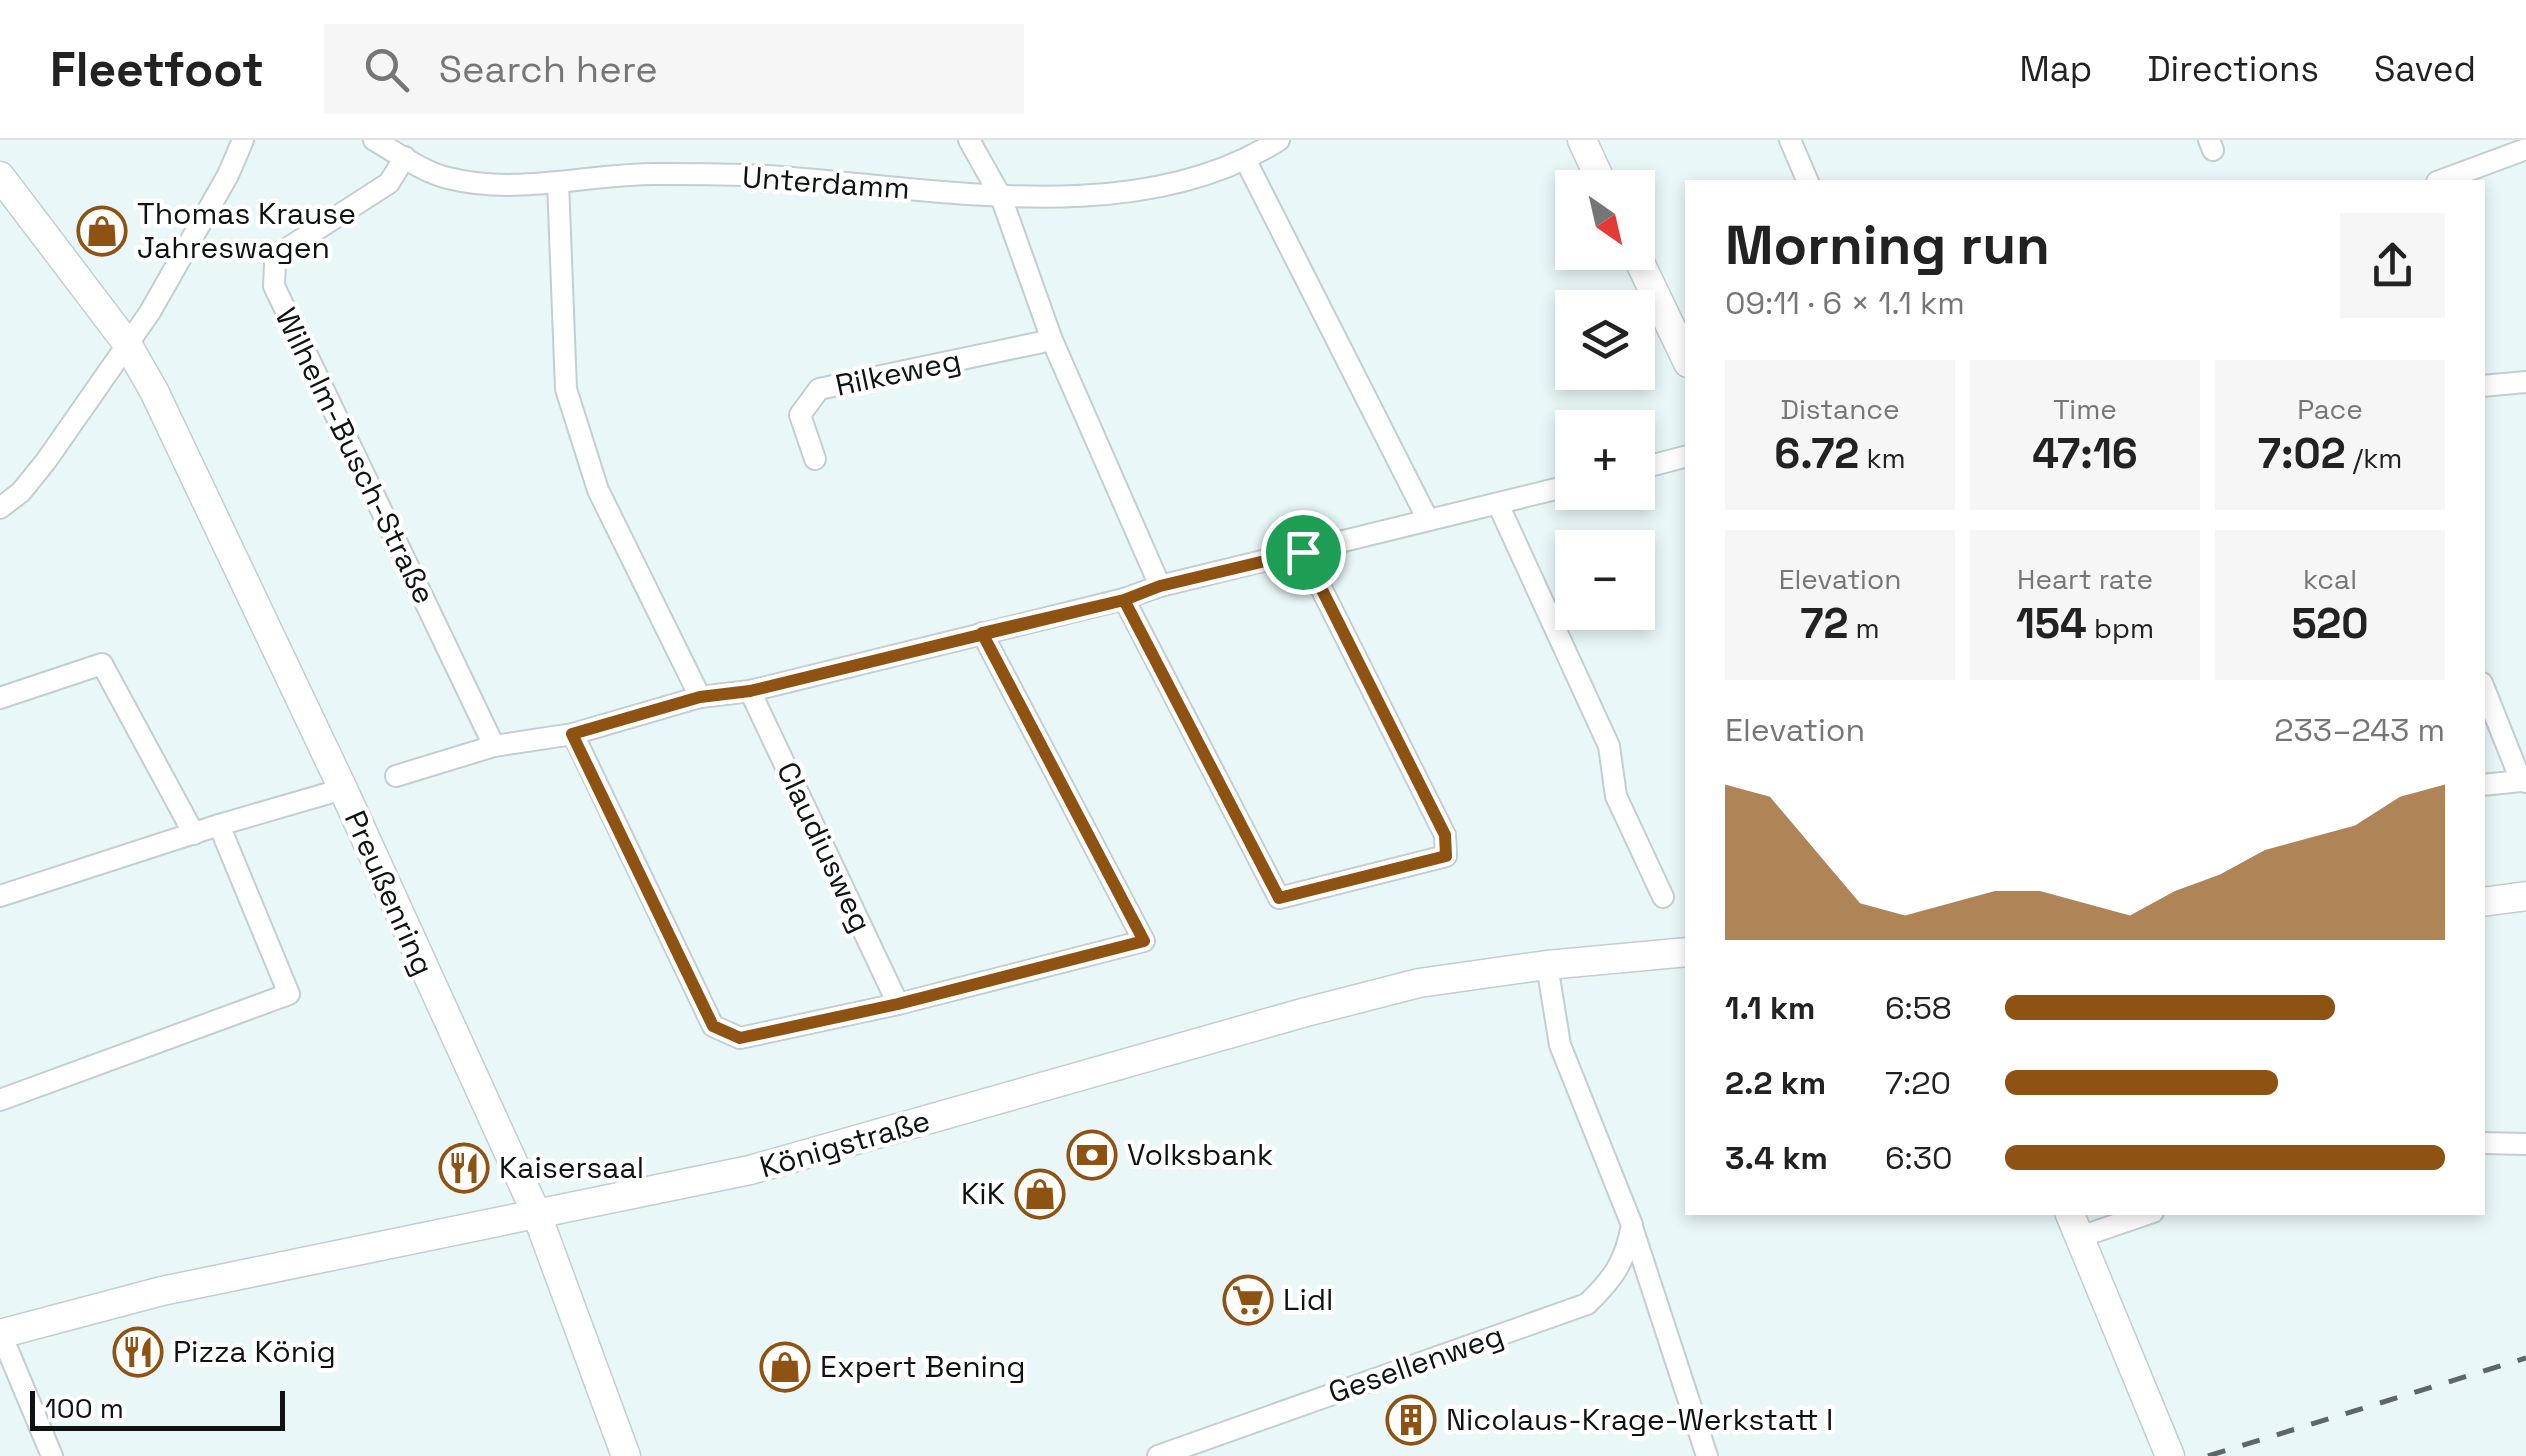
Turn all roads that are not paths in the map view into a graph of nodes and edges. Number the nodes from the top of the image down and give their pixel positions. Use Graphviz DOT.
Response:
graph roads {
  1 [pos="243,140"];
  2 [pos="374,140"];
  3 [pos="969,140"];
  4 [pos="1278,140"];
  5 [pos="1582,140"];
  6 [pos="1790,140"];
  7 [pos="2526,149"];
  8 [pos="405,157"];
  9 [pos="1246,161"];
  10 [pos="1596,170"];
  11 [pos="0,176"];
  12 [pos="1807,180"];
  13 [pos="2441,180"];
  14 [pos="558,182"];
  15 [pos="1000,196"];
  16 [pos="1644,270"];
  17 [pos="1052,340"];
  18 [pos="126,342"];
  19 [pos="1685,357"];
  20 [pos="2526,382"];
  21 [pos="2485,386"];
  22 [pos="1685,457"];
  23 [pos="816,459"];
  24 [pos="1655,464"];
  25 [pos="1555,489"];
  26 [pos="1498,504"];
  27 [pos="0,508"];
  28 [pos="1428,520"];
  29 [pos="1303,552"];
  30 [pos="1160,586"];
  31 [pos="1124,600"];
  32 [pos="982,633"];
  33 [pos="2485,690"];
  34 [pos="750,691"];
  35 [pos="700,697"];
  36 [pos="0,698"];
  37 [pos="572,734"];
  38 [pos="494,746"];
  39 [pos="396,776"];
  40 [pos="2524,782"];
  41 [pos="2485,786"];
  42 [pos="343,789"];
  43 [pos="219,825"];
  44 [pos="194,834"];
  45 [pos="0,896"];
  46 [pos="2526,896"];
  47 [pos="1663,898"];
  48 [pos="2485,902"];
  49 [pos="1685,952"];
  50 [pos="1547,965"];
  51 [pos="898,1004"];
  52 [pos="0,1100"];
  53 [pos="2485,1143"];
  54 [pos="2526,1144"];
  55 [pos="537,1215"];
  56 [pos="2134,1215"];
  57 [pos="1632,1225"];
  58 [pos="2074,1225"];
  59 [pos="0,1334"];
  60 [pos="52,1456"];
  61 [pos="626,1456"];
  62 [pos="1158,1456"];
  63 [pos="1707,1456"];
  64 [pos="2170,1456"];
  1 -- 18 [label="street"];
  2 -- 8 [label="street, Unterdamm"];
  3 -- 15 [label="street"];
  4 -- 9 [label="street, Unterdamm"];
  5 -- 10 [label="street"];
  6 -- 12 [label="street"];
  7 -- 13 [label="street"];
  8 -- 14 [label="street, Unterdamm"];
  8 -- 38 [label="street, Wilhelm-Busch-Straße"];
  9 -- 15 [label="street, Unterdamm"];
  9 -- 28 [label="street"];
  11 -- 18 [label="street, Preußenring"];
  14 -- 15 [label="street, Unterdamm"];
  14 -- 35 [label="street"];
  15 -- 17 [label="street"];
  16 -- 19 [label="street"];
  17 -- 23 [label="street, Rilkeweg"];
  17 -- 30 [label="street"];
  18 -- 27 [label="street"];
  18 -- 42 [label="street, Preußenring"];
  20 -- 21 [label="street"];
  22 -- 24 [label="street"];
  25 -- 26 [label="street"];
  26 -- 28 [label="street"];
  26 -- 47 [label="street"];
  28 -- 29 [label="street"];
  29 -- 30 [label="street"];
  29 -- 31 [label="street"];
  30 -- 31 [label="street"];
  31 -- 32 [label="street"];
  32 -- 34 [label="street"];
  32 -- 51 [label="street"];
  33 -- 40 [label="street"];
  34 -- 35 [label="street"];
  34 -- 51 [label="street, Claudiusweg"];
  35 -- 37 [label="street"];
  36 -- 44 [label="street"];
  37 -- 38 [label="street"];
  37 -- 51 [label="street"];
  38 -- 39 [label="street"];
  40 -- 41 [label="street"];
  42 -- 43 [label="street"];
  42 -- 55 [label="street, Preußenring"];
  43 -- 44 [label="street"];
  43 -- 52 [label="street"];
  44 -- 45 [label="street"];
  46 -- 48 [label="street"];
  49 -- 50 [label="street, Königstraße"];
  50 -- 55 [label="street, Königstraße"];
  50 -- 57 [label="street"];
  53 -- 54 [label="street"];
  55 -- 59 [label="street, Königstraße"];
  55 -- 61 [label="street, Preußenring"];
  56 -- 58 [label="street"];
  57 -- 62 [label="street, Gesellenweg"];
  57 -- 63 [label="street"];
  58 -- 64 [label="street"];
  59 -- 60 [label="street"];
}
